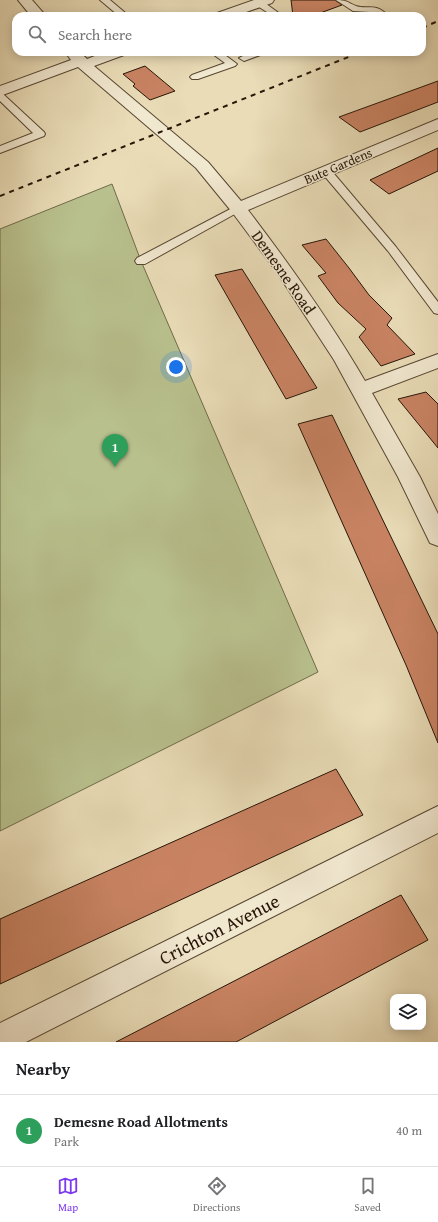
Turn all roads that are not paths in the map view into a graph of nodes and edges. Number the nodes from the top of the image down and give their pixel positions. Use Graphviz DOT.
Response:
graph roads {
  1 [pos="25,0"];
  2 [pos="104,0"];
  3 [pos="340,0"];
  4 [pos="263,1"];
  5 [pos="36,12"];
  6 [pos="120,12"];
  7 [pos="233,12"];
  8 [pos="275,12"];
  9 [pos="377,12"];
  10 [pos="96,56"];
  11 [pos="221,56"];
  12 [pos="249,56"];
  13 [pos="244,58"];
  14 [pos="79,59"];
  15 [pos="194,77"];
  16 [pos="0,91"];
  17 [pos="0,96"];
  18 [pos="438,124"];
  19 [pos="0,150"];
  20 [pos="326,171"];
  21 [pos="238,208"];
  22 [pos="141,261"];
  23 [pos="438,310"];
  24 [pos="438,361"];
  25 [pos="360,390"];
  26 [pos="438,536"];
  27 [pos="438,819"];
  28 [pos="0,1039"];
  1 -- 5 [label="street"];
  2 -- 6 [label="lane"];
  3 -- 9 [label="lane"];
  4 -- 7 [label="street"];
  4 -- 8 [label="lane"];
  10 -- 14 [label="street"];
  11 -- 15 [label="lane"];
  12 -- 13 [label="lane"];
  14 -- 16 [label="street"];
  14 -- 21 [label="street, Demesne Road"];
  17 -- 19 [label="lane"];
  18 -- 20 [label="street, Bute Gardens"];
  20 -- 21 [label="street, Bute Gardens"];
  20 -- 23 [label="lane"];
  21 -- 22 [label="lane"];
  21 -- 25 [label="street, Demesne Road"];
  24 -- 25 [label="street"];
  25 -- 26 [label="street, Demesne Road"];
  27 -- 28 [label="street, Crichton Avenue"];
}
